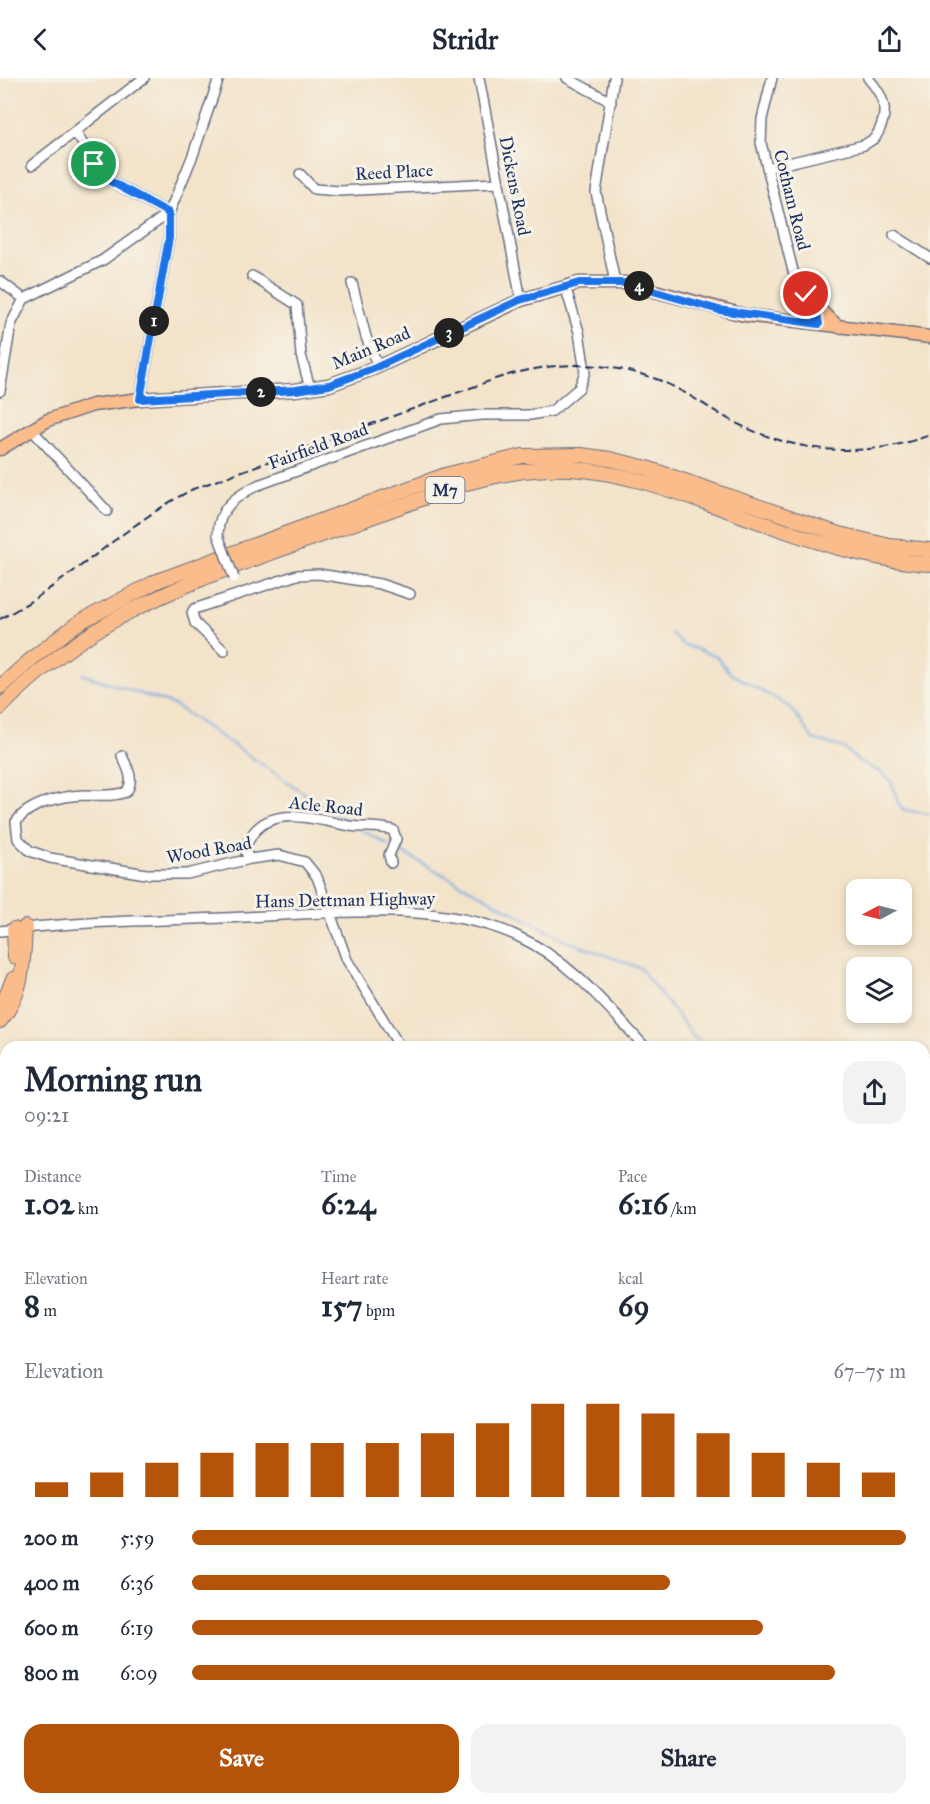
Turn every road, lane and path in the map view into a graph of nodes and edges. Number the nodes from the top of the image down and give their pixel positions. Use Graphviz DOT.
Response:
graph roads {
  1 [pos="144,78"];
  2 [pos="219,78"];
  3 [pos="478,78"];
  4 [pos="567,78"];
  5 [pos="614,78"];
  6 [pos="772,78"];
  7 [pos="868,78"];
  8 [pos="610,102"];
  9 [pos="75,132"];
  10 [pos="32,165"];
  11 [pos="767,168"];
  12 [pos="300,174"];
  13 [pos="496,183"];
  14 [pos="169,213"];
  15 [pos="894,235"];
  16 [pos="930,258"];
  17 [pos="252,276"];
  18 [pos="0,281"];
  19 [pos="352,282"];
  20 [pos="615,282"];
  21 [pos="565,286"];
  22 [pos="24,299"];
  23 [pos="520,300"];
  24 [pos="813,304"];
  25 [pos="819,324"];
  26 [pos="839,327"];
  27 [pos="930,337"];
  28 [pos="378,367"];
  29 [pos="310,388"];
  30 [pos="0,391"];
  31 [pos="140,399"];
  32 [pos="31,429"];
  33 [pos="0,449"];
  34 [pos="107,512"];
  35 [pos="930,550"];
  36 [pos="930,564"];
  37 [pos="410,594"];
  38 [pos="240,595"];
  39 [pos="69,629"];
  40 [pos="224,651"];
  41 [pos="0,676"];
  42 [pos="27,680"];
  43 [pos="0,687"];
  44 [pos="0,708"];
  45 [pos="0,715"];
  46 [pos="122,756"];
  47 [pos="250,859"];
  48 [pos="391,863"];
  49 [pos="329,914"];
  50 [pos="20,928"];
  51 [pos="0,931"];
  52 [pos="0,1003"];
  53 [pos="0,1021"];
  54 [pos="396,1041"];
  55 [pos="639,1041"];
  1 -- 9 [label="street"];
  2 -- 14 [label="street"];
  3 -- 13 [label="street, Dickens Road"];
  4 -- 8 [label="street"];
  5 -- 8 [label="street"];
  6 -- 11 [label="street, Cotham Road"];
  7 -- 11 [label="street"];
  8 -- 20 [label="street"];
  9 -- 10 [label="street"];
  9 -- 14 [label="street"];
  11 -- 24 [label="street, Cotham Road"];
  12 -- 13 [label="street, Reed Place"];
  13 -- 23 [label="street, Dickens Road"];
  14 -- 22 [label="street"];
  14 -- 31 [label="street"];
  15 -- 16 [label="street"];
  17 -- 29 [label="street"];
  18 -- 22 [label="street"];
  19 -- 28 [label="street"];
  20 -- 21 [label="main road, Main Road"];
  20 -- 25 [label="main road, Main Road"];
  21 -- 23 [label="main road, Main Road"];
  21 -- 38 [label="street, Fairfield Road, bridge"];
  22 -- 30 [label="street"];
  23 -- 28 [label="main road, Main Road"];
  24 -- 25 [label="street, Cotham Road"];
  24 -- 26 [label="main road"];
  25 -- 26 [label="main road, Main Road"];
  26 -- 27 [label="main road, Main Road"];
  28 -- 29 [label="main road, Main Road"];
  29 -- 31 [label="main road, Main Road"];
  31 -- 32 [label="main road, Main Road"];
  32 -- 33 [label="main road, Main Road"];
  32 -- 34 [label="street"];
  35 -- 39 [label="highway, M7"];
  36 -- 42 [label="highway, M7"];
  37 -- 38 [label="street"];
  38 -- 40 [label="street"];
  39 -- 41 [label="highway"];
  39 -- 43 [label="highway, M7"];
  42 -- 44 [label="highway, M7"];
  42 -- 45 [label="highway"];
  46 -- 47 [label="street, Wood Road"];
  47 -- 48 [label="street, Acle Road"];
  47 -- 49 [label="street, Wood Road"];
  49 -- 50 [label="street, Hans Dettman Highway"];
  49 -- 54 [label="street, Wood Road"];
  49 -- 55 [label="street, Hans Dettman Highway"];
  50 -- 51 [label="street, Hans Dettman Highway"];
  50 -- 52 [label="highway"];
  50 -- 53 [label="highway"];
}
